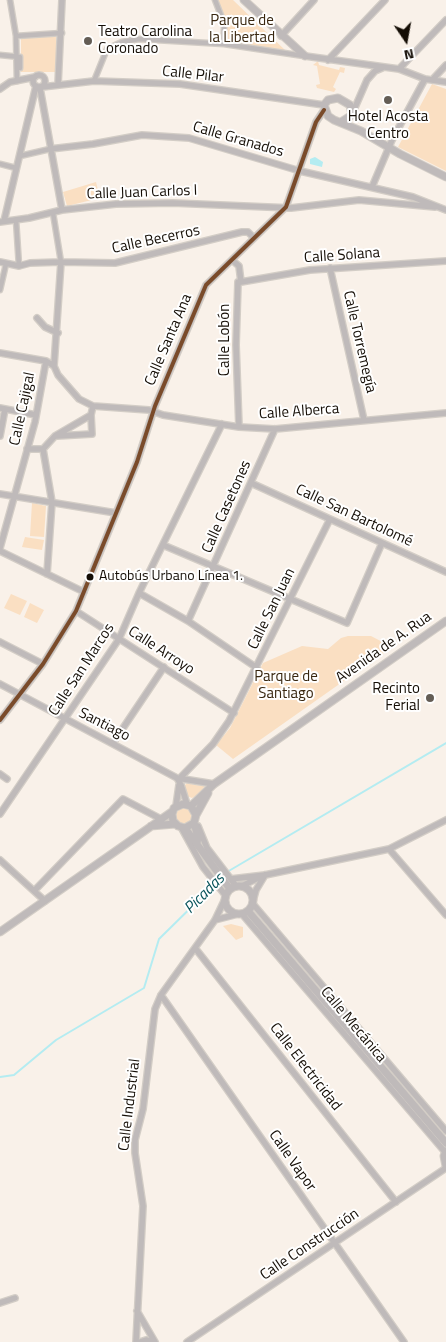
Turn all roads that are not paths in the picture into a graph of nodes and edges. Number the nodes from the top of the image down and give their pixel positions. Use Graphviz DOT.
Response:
graph roads {
  1 [pos="10,0"];
  2 [pos="62,0"];
  3 [pos="215,0"];
  4 [pos="244,0"];
  5 [pos="314,0"];
  6 [pos="385,0"];
  7 [pos="446,20"];
  8 [pos="62,33"];
  9 [pos="16,36"];
  10 [pos="281,36"];
  11 [pos="224,44"];
  12 [pos="0,55"];
  13 [pos="305,56"];
  14 [pos="16,57"];
  15 [pos="61,57"];
  16 [pos="328,60"];
  17 [pos="360,63"];
  18 [pos="446,65"];
  19 [pos="385,67"];
  20 [pos="20,68"];
  21 [pos="399,69"];
  22 [pos="58,74"];
  23 [pos="416,75"];
  24 [pos="35,77"];
  25 [pos="45,78"];
  26 [pos="425,78"];
  27 [pos="433,79"];
  28 [pos="367,80"];
  29 [pos="17,81"];
  30 [pos="94,81"];
  31 [pos="446,82"];
  32 [pos="58,83"];
  33 [pos="38,87"];
  34 [pos="418,89"];
  35 [pos="0,90"];
  36 [pos="362,90"];
  37 [pos="347,101"];
  38 [pos="326,110"];
  39 [pos="353,112"];
  40 [pos="341,122"];
  41 [pos="361,131"];
  42 [pos="389,148"];
  43 [pos="50,149"];
  44 [pos="20,156"];
  45 [pos="0,164"];
  46 [pos="16,168"];
  47 [pos="300,170"];
  48 [pos="446,177"];
  49 [pos="372,187"];
  50 [pos="286,207"];
  51 [pos="435,207"];
  52 [pos="62,210"];
  53 [pos="446,210"];
  54 [pos="53,213"];
  55 [pos="2,218"];
  56 [pos="16,220"];
  57 [pos="254,238"];
  58 [pos="232,260"];
  59 [pos="446,261"];
  60 [pos="61,262"];
  61 [pos="3,263"];
  62 [pos="18,266"];
  63 [pos="330,268"];
  64 [pos="241,282"];
  65 [pos="0,290"];
  66 [pos="37,318"];
  67 [pos="58,333"];
  68 [pos="0,354"];
  69 [pos="46,361"];
  70 [pos="54,366"];
  71 [pos="44,372"];
  72 [pos="58,375"];
  73 [pos="93,406"];
  74 [pos="2,408"];
  75 [pos="154,412"];
  76 [pos="446,413"];
  77 [pos="36,415"];
  78 [pos="91,415"];
  79 [pos="364,420"];
  80 [pos="222,424"];
  81 [pos="239,427"];
  82 [pos="275,429"];
  83 [pos="0,436"];
  84 [pos="55,436"];
  85 [pos="43,448"];
  86 [pos="27,449"];
  87 [pos="251,483"];
  88 [pos="0,494"];
  89 [pos="14,496"];
  90 [pos="52,502"];
  91 [pos="116,513"];
  92 [pos="330,518"];
  93 [pos="382,542"];
  94 [pos="162,545"];
  95 [pos="0,549"];
  96 [pos="214,566"];
  97 [pos="446,572"];
  98 [pos="47,574"];
  99 [pos="84,592"];
  100 [pos="139,593"];
  101 [pos="291,598"];
  102 [pos="76,611"];
  103 [pos="446,621"];
  104 [pos="188,622"];
  105 [pos="119,639"];
  106 [pos="0,642"];
  107 [pos="43,664"];
  108 [pos="164,668"];
  109 [pos="257,668"];
  110 [pos="0,684"];
  111 [pos="19,695"];
  112 [pos="234,712"];
  113 [pos="65,719"];
  114 [pos="0,720"];
  115 [pos="113,743"];
  116 [pos="0,774"];
  117 [pos="7,779"];
  118 [pos="178,779"];
  119 [pos="214,784"];
  120 [pos="189,805"];
  121 [pos="175,808"];
  122 [pos="0,814"];
  123 [pos="161,819"];
  124 [pos="195,819"];
  125 [pos="446,820"];
  126 [pos="151,826"];
  127 [pos="180,826"];
  128 [pos="197,843"];
  129 [pos="389,848"];
  130 [pos="0,860"];
  131 [pos="265,875"];
  132 [pos="222,879"];
  133 [pos="34,891"];
  134 [pos="232,891"];
  135 [pos="45,901"];
  136 [pos="247,909"];
  137 [pos="446,916"];
  138 [pos="215,920"];
  139 [pos="0,932"];
  140 [pos="195,948"];
  141 [pos="160,995"];
  142 [pos="446,1131"];
  143 [pos="446,1143"];
  144 [pos="445,1151"];
  145 [pos="446,1167"];
  146 [pos="396,1202"];
  147 [pos="336,1244"];
  148 [pos="15,1298"];
  149 [pos="0,1303"];
  150 [pos="137,1311"];
  151 [pos="136,1342"];
  152 [pos="140,1342"];
  153 [pos="155,1342"];
  154 [pos="187,1342"];
  155 [pos="404,1342"];
  1 -- 9 [label="street"];
  2 -- 8 [label="street"];
  3 -- 11 [label="street"];
  4 -- 10 [label="street"];
  5 -- 10 [label="street"];
  6 -- 16 [label="street"];
  7 -- 21 [label="street"];
  8 -- 9 [label="street"];
  8 -- 22 [label="street"];
  9 -- 14 [label="street"];
  10 -- 13 [label="street"];
  11 -- 13 [label="street"];
  11 -- 30 [label="street"];
  12 -- 14 [label="street"];
  13 -- 16 [label="street"];
  14 -- 20 [label="street"];
  14 -- 29 [label="street"];
  15 -- 22 [label="street"];
  16 -- 17 [label="street"];
  17 -- 19 [label="street"];
  17 -- 28 [label="street"];
  18 -- 27 [label="street"];
  19 -- 21 [label="street"];
  19 -- 28 [label="street"];
  21 -- 23 [label="street"];
  22 -- 32 [label="street"];
  23 -- 26 [label="street"];
  23 -- 34 [label="street"];
  24 -- 25 [label="street"];
  24 -- 29 [label="street"];
  24 -- 33 [label="street"];
  25 -- 32 [label="street"];
  25 -- 33 [label="street"];
  26 -- 27 [label="street"];
  26 -- 34 [label="street"];
  27 -- 31 [label="street"];
  28 -- 36 [label="street"];
  29 -- 33 [label="street"];
  29 -- 35 [label="street"];
  30 -- 32 [label="street, Calle Pilar"];
  30 -- 38 [label="street, Calle Pilar"];
  32 -- 33 [label="street, Calle Pilar"];
  33 -- 43 [label="street"];
  33 -- 44 [label="street"];
  34 -- 42 [label="street"];
  36 -- 37 [label="street"];
  36 -- 39 [label="street"];
  37 -- 38 [label="street"];
  37 -- 39 [label="street"];
  38 -- 40 [label="street"];
  38 -- 47 [label="street"];
  39 -- 40 [label="street"];
  39 -- 41 [label="street"];
  40 -- 41 [label="street"];
  41 -- 42 [label="street"];
  42 -- 48 [label="street"];
  42 -- 49 [label="street"];
  43 -- 44 [label="street, Calle Granados"];
  43 -- 47 [label="street, Calle Granados"];
  43 -- 52 [label="street"];
  44 -- 46 [label="street"];
  45 -- 46 [label="street"];
  46 -- 55 [label="street"];
  47 -- 49 [label="street, Calle Granados"];
  47 -- 50 [label="street"];
  49 -- 51 [label="street, Calle Granados"];
  50 -- 51 [label="street, Calle Juan Carlos I"];
  50 -- 52 [label="street, Calle Juan Carlos I"];
  50 -- 57 [label="street, Calle Santa Ana"];
  51 -- 53 [label="street, Calle Granados"];
  52 -- 54 [label="street, Calle Juan Carlos I"];
  54 -- 56 [label="street, Calle Juan Carlos I"];
  54 -- 60 [label="street"];
  55 -- 56 [label="street, Calle Juan Carlos I"];
  56 -- 62 [label="street"];
  57 -- 58 [label="street, Calle Santa Ana"];
  57 -- 60 [label="street, Calle Becerros"];
  58 -- 64 [label="street"];
  58 -- 75 [label="street, Calle Santa Ana"];
  59 -- 63 [label="street, Calle Solana"];
  60 -- 62 [label="street, Calle Becerros"];
  60 -- 67 [label="street"];
  61 -- 62 [label="street, Calle Becerros"];
  61 -- 65 [label="street"];
  63 -- 64 [label="street, Calle Solana"];
  63 -- 79 [label="street, Calle Torremegía"];
  64 -- 81 [label="street, Calle Lobón"];
  66 -- 67 [label="street"];
  67 -- 70 [label="street"];
  68 -- 69 [label="street"];
  69 -- 70 [label="street"];
  69 -- 71 [label="street, Calle Cajigal"];
  70 -- 72 [label="street"];
  71 -- 72 [label="street"];
  71 -- 77 [label="street, Calle Cajigal"];
  72 -- 73 [label="street"];
  73 -- 75 [label="street, Calle Alberca"];
  73 -- 78 [label="street"];
  74 -- 77 [label="street"];
  74 -- 83 [label="street"];
  75 -- 80 [label="street, Calle Alberca"];
  75 -- 91 [label="street, Calle Santa Ana"];
  76 -- 79 [label="street, Calle Alberca"];
  77 -- 86 [label="street, Calle Cajigal"];
  78 -- 84 [label="street"];
  78 -- 84 [label="street"];
  79 -- 82 [label="street, Calle Alberca"];
  80 -- 81 [label="street, Calle Alberca"];
  80 -- 94 [label="street, Calle San Marcos"];
  81 -- 82 [label="street, Calle Alberca"];
  82 -- 87 [label="street, Calle Casetones"];
  84 -- 85 [label="street"];
  85 -- 86 [label="street"];
  85 -- 90 [label="street"];
  86 -- 89 [label="street, Calle Cajigal"];
  87 -- 92 [label="street, Calle San Bartolomé"];
  87 -- 96 [label="street, Calle Casetones"];
  88 -- 89 [label="street"];
  89 -- 90 [label="street"];
  89 -- 95 [label="street, Calle Cajigal"];
  90 -- 91 [label="street"];
  90 -- 98 [label="street"];
  91 -- 99 [label="street, Calle Santa Ana"];
  92 -- 93 [label="street, Calle San Bartolomé"];
  92 -- 101 [label="street, Calle San Juan"];
  93 -- 97 [label="street, Calle San Bartolomé"];
  93 -- 101 [label="street"];
  94 -- 96 [label="street"];
  94 -- 100 [label="street, Calle San Marcos"];
  95 -- 98 [label="street"];
  96 -- 101 [label="street"];
  96 -- 104 [label="street, Calle Casetones"];
  98 -- 99 [label="street"];
  99 -- 102 [label="street, Calle Santa Ana"];
  100 -- 104 [label="street"];
  100 -- 105 [label="street, Calle San Marcos"];
  101 -- 109 [label="street, Calle San Juan"];
  102 -- 105 [label="street, Calle Arroyo"];
  102 -- 107 [label="street, Calle Santa Ana"];
  103 -- 119 [label="street, Avenida de A. Rua"];
  104 -- 109 [label="street"];
  105 -- 108 [label="street, Calle Arroyo"];
  105 -- 113 [label="street, Calle San Marcos"];
  106 -- 107 [label="street"];
  107 -- 111 [label="street, Calle Santa Ana"];
  108 -- 112 [label="street, Calle Arroyo"];
  108 -- 115 [label="street"];
  109 -- 112 [label="street, Calle San Juan"];
  110 -- 111 [label="street, Santiago"];
  111 -- 113 [label="street, Santiago"];
  111 -- 114 [label="street, Calle Santa Ana"];
  112 -- 118 [label="street, Calle San Juan"];
  113 -- 115 [label="street, Santiago"];
  113 -- 122 [label="street, Calle San Marcos"];
  115 -- 118 [label="street, Santiago"];
  116 -- 117 [label="street"];
  118 -- 119 [label="street"];
  118 -- 120 [label="street"];
  118 -- 121 [label="street"];
  119 -- 120 [label="street, Avenida de A. Rua"];
  119 -- 124 [label="street, Avenida de A. Rua"];
  120 -- 121 [label="street"];
  120 -- 124 [label="street"];
  121 -- 123 [label="street"];
  121 -- 127 [label="street"];
  123 -- 126 [label="street"];
  123 -- 133 [label="street"];
  124 -- 127 [label="street"];
  124 -- 128 [label="street"];
  124 -- 132 [label="street"];
  125 -- 129 [label="street"];
  126 -- 127 [label="street"];
  126 -- 135 [label="street"];
  127 -- 128 [label="street"];
  127 -- 132 [label="street"];
  128 -- 132 [label="street"];
  129 -- 131 [label="street"];
  129 -- 137 [label="street"];
  130 -- 133 [label="street"];
  131 -- 132 [label="street"];
  131 -- 134 [label="street"];
  131 -- 136 [label="street"];
  132 -- 134 [label="street"];
  133 -- 135 [label="street"];
  134 -- 136 [label="street"];
  134 -- 136 [label="street"];
  134 -- 138 [label="street, Calle Industrial"];
  135 -- 139 [label="street"];
  136 -- 138 [label="street"];
  136 -- 142 [label="street, Calle Mecánica"];
  136 -- 143 [label="street"];
  136 -- 144 [label="street, Calle Mecánica"];
  138 -- 140 [label="street, Calle Industrial"];
  140 -- 141 [label="street, Calle Industrial"];
  140 -- 146 [label="street, Calle Electricidad"];
  141 -- 147 [label="street, Calle Vapor"];
  141 -- 150 [label="street, Calle Industrial"];
  144 -- 145 [label="street"];
  145 -- 146 [label="street, Calle Construcción"];
  146 -- 147 [label="street, Calle Construcción"];
  147 -- 154 [label="street, Calle Construcción"];
  147 -- 155 [label="street, Calle Vapor"];
  148 -- 149 [label="street"];
  150 -- 151 [label="street, Calle Industrial"];
  150 -- 153 [label="street"];
  152 -- 153 [label="street"];
}
